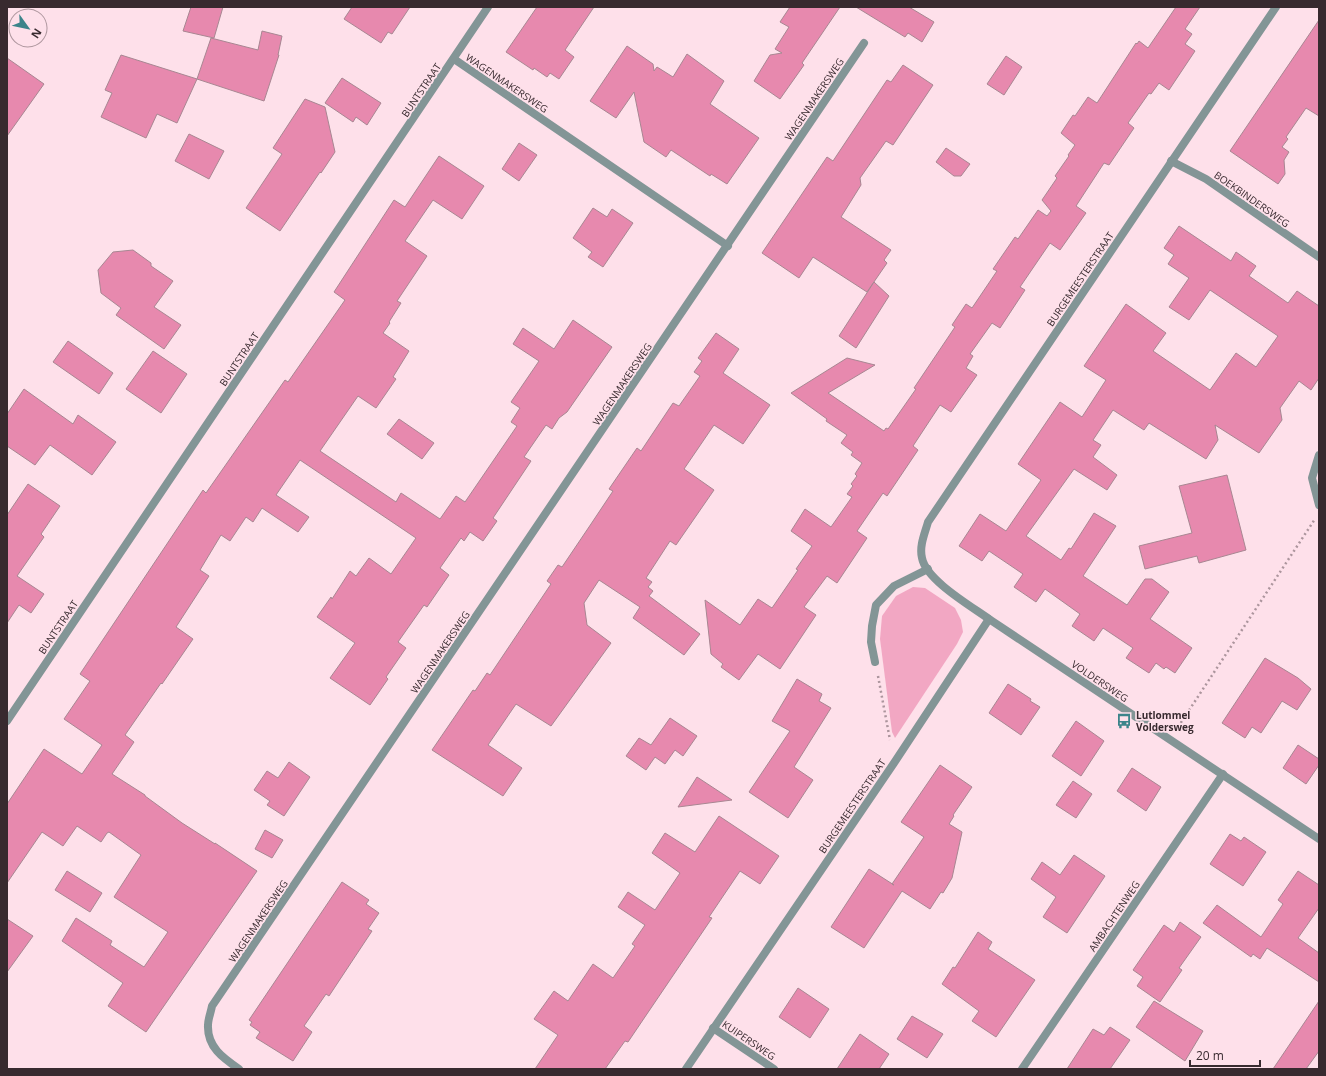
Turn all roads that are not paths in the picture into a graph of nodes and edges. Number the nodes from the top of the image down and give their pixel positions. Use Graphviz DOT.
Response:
graph roads {
  1 [pos="488,7"];
  2 [pos="1276,7"];
  3 [pos="864,43"];
  4 [pos="454,59"];
  5 [pos="1171,161"];
  6 [pos="728,246"];
  7 [pos="1319,257"];
  8 [pos="1319,455"];
  9 [pos="1319,505"];
  10 [pos="928,569"];
  11 [pos="989,619"];
  12 [pos="875,662"];
  13 [pos="7,721"];
  14 [pos="1223,774"];
  15 [pos="1319,839"];
  16 [pos="713,1028"];
  17 [pos="239,1069"];
  18 [pos="686,1069"];
  19 [pos="774,1069"];
  20 [pos="1022,1069"];
  1 -- 4 [label="street, BUNTSTRAAT"];
  2 -- 5 [label="street, BURGEMEESTERSTRAAT"];
  3 -- 6 [label="street, WAGENMAKERSWEG"];
  4 -- 6 [label="street, WAGENMAKERSWEG"];
  4 -- 13 [label="street, BUNTSTRAAT"];
  5 -- 7 [label="street, BOEKBINDERSWEG"];
  5 -- 10 [label="street, BURGEMEESTERSTRAAT"];
  6 -- 17 [label="street, WAGENMAKERSWEG"];
  8 -- 9 [label="street"];
  10 -- 11 [label="street, BURGEMEESTERSTRAAT"];
  10 -- 12 [label="street"];
  11 -- 14 [label="street, VOLDERSWEG"];
  11 -- 16 [label="street, BURGEMEESTERSTRAAT"];
  14 -- 15 [label="street, VOLDERSWEG"];
  14 -- 20 [label="street, AMBACHTENWEG"];
  16 -- 18 [label="street, BURGEMEESTERSTRAAT"];
  16 -- 19 [label="street, KUIPERSWEG"];
}
